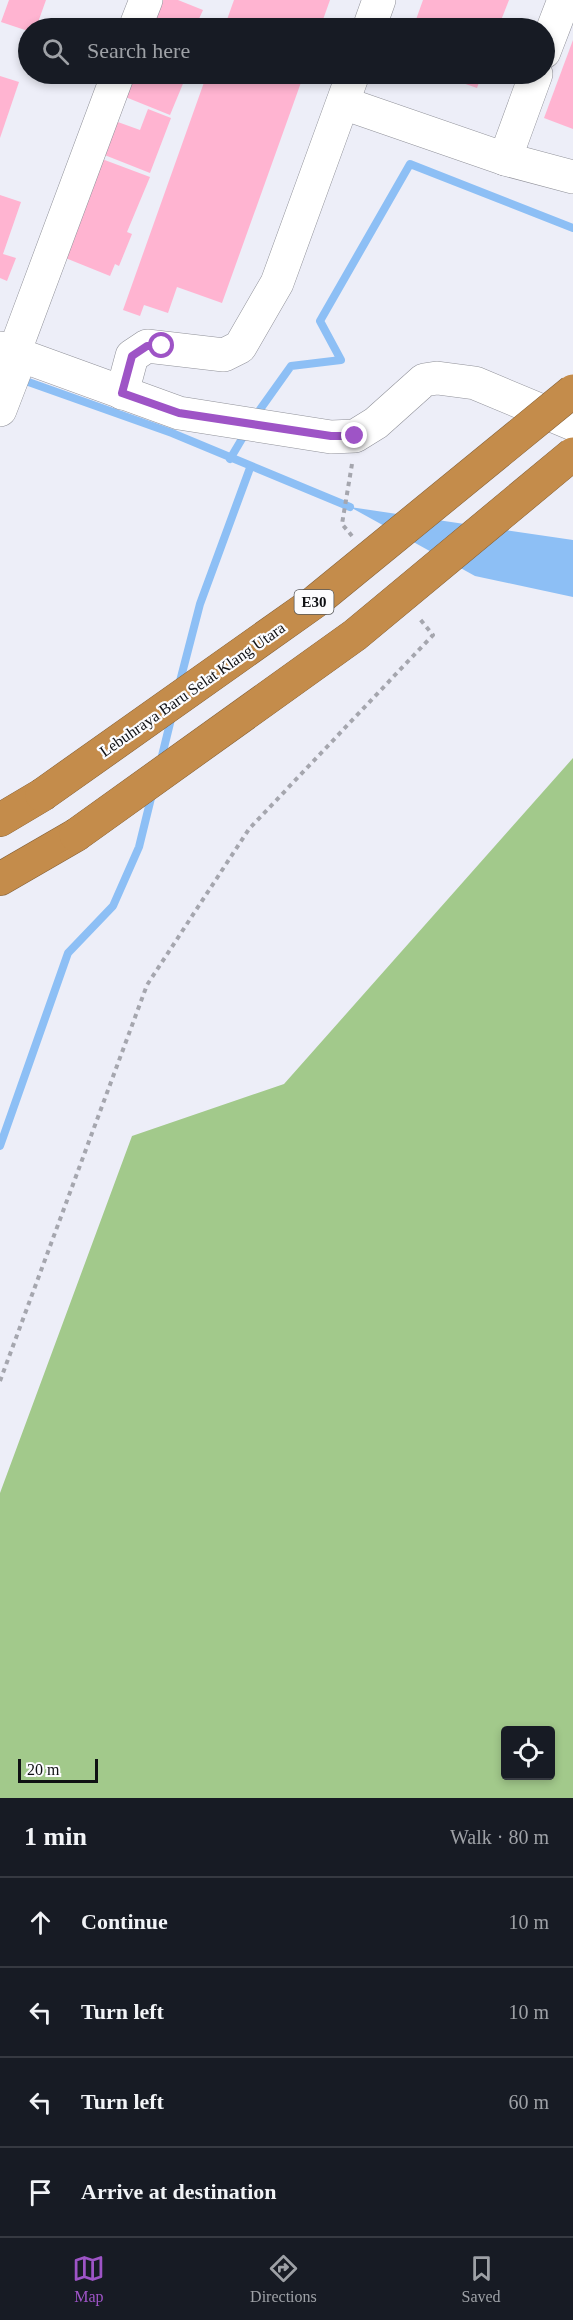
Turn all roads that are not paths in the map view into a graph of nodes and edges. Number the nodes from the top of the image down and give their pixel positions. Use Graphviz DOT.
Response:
graph roads {
  1 [pos="146,0"];
  2 [pos="379,0"];
  3 [pos="564,0"];
  4 [pos="139,18"];
  5 [pos="373,18"];
  6 [pos="555,23"];
  7 [pos="114,84"];
  8 [pos="533,84"];
  9 [pos="348,88"];
  10 [pos="505,159"];
  11 [pos="573,177"];
  12 [pos="10,357"];
  13 [pos="573,391"];
  14 [pos="122,393"];
  15 [pos="0,410"];
  16 [pos="573,424"];
  17 [pos="573,454"];
  18 [pos="0,820"];
  19 [pos="0,879"];
  1 -- 4 [label="street"];
  2 -- 5 [label="street"];
  3 -- 6 [label="street"];
  7 -- 12 [label="street"];
  8 -- 10 [label="street"];
  9 -- 10 [label="street"];
  9 -- 14 [label="street"];
  10 -- 11 [label="street"];
  12 -- 14 [label="street"];
  12 -- 15 [label="street"];
  13 -- 18 [label="highway, Lebuhraya Baru Selat Klang Utara / E30, bridge"];
  14 -- 16 [label="street"];
  17 -- 19 [label="highway, bridge"];
}
